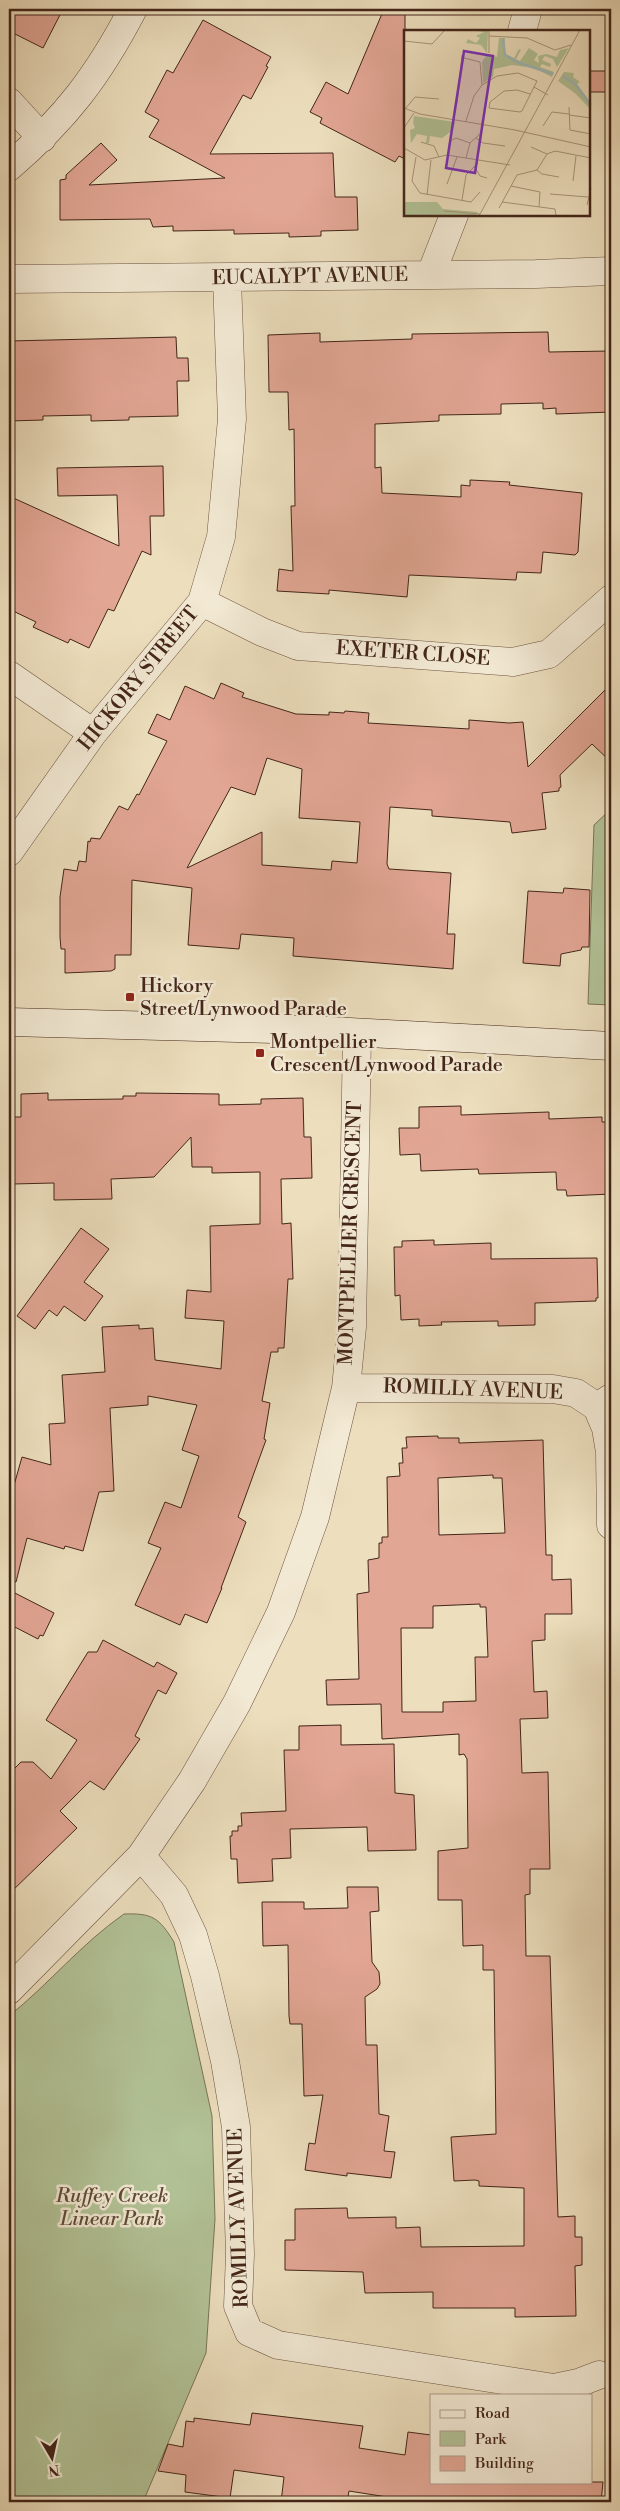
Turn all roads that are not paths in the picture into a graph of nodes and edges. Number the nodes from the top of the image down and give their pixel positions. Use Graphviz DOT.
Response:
graph roads {
  1 [pos="132,9"];
  2 [pos="528,9"];
  3 [pos="522,30"];
  4 [pos="9,102"];
  5 [pos="42,138"];
  6 [pos="9,167"];
  7 [pos="454,216"];
  8 [pos="611,270"];
  9 [pos="431,274"];
  10 [pos="227,278"];
  11 [pos="9,279"];
  12 [pos="611,599"];
  13 [pos="202,602"];
  14 [pos="9,676"];
  15 [pos="93,733"];
  16 [pos="9,852"];
  17 [pos="9,1022"];
  18 [pos="357,1034"];
  19 [pos="611,1046"];
  20 [pos="346,1388"];
  21 [pos="604,1402"];
  22 [pos="611,1525"];
  23 [pos="141,1856"];
  24 [pos="9,1990"];
  25 [pos="607,2374"];
  1 -- 5 [label="street"];
  2 -- 3 [label="street"];
  4 -- 5 [label="street"];
  5 -- 6 [label="street"];
  7 -- 9 [label="street"];
  8 -- 9 [label="street, EUCALYPT AVENUE"];
  9 -- 10 [label="street, EUCALYPT AVENUE"];
  10 -- 11 [label="street, EUCALYPT AVENUE"];
  10 -- 13 [label="street, HICKORY STREET"];
  12 -- 13 [label="street, EXETER CLOSE"];
  13 -- 15 [label="street, HICKORY STREET"];
  14 -- 15 [label="street"];
  15 -- 16 [label="street, HICKORY STREET"];
  17 -- 18 [label="street"];
  18 -- 19 [label="street"];
  18 -- 20 [label="street, MONTPELLIER CRESCENT"];
  20 -- 21 [label="street, ROMILLY AVENUE"];
  20 -- 23 [label="street, MONTPELLIER CRESCENT"];
  21 -- 22 [label="street, ROMILLY AVENUE"];
  23 -- 24 [label="street, MONTPELLIER CRESCENT"];
  23 -- 25 [label="street, ROMILLY AVENUE"];
}
